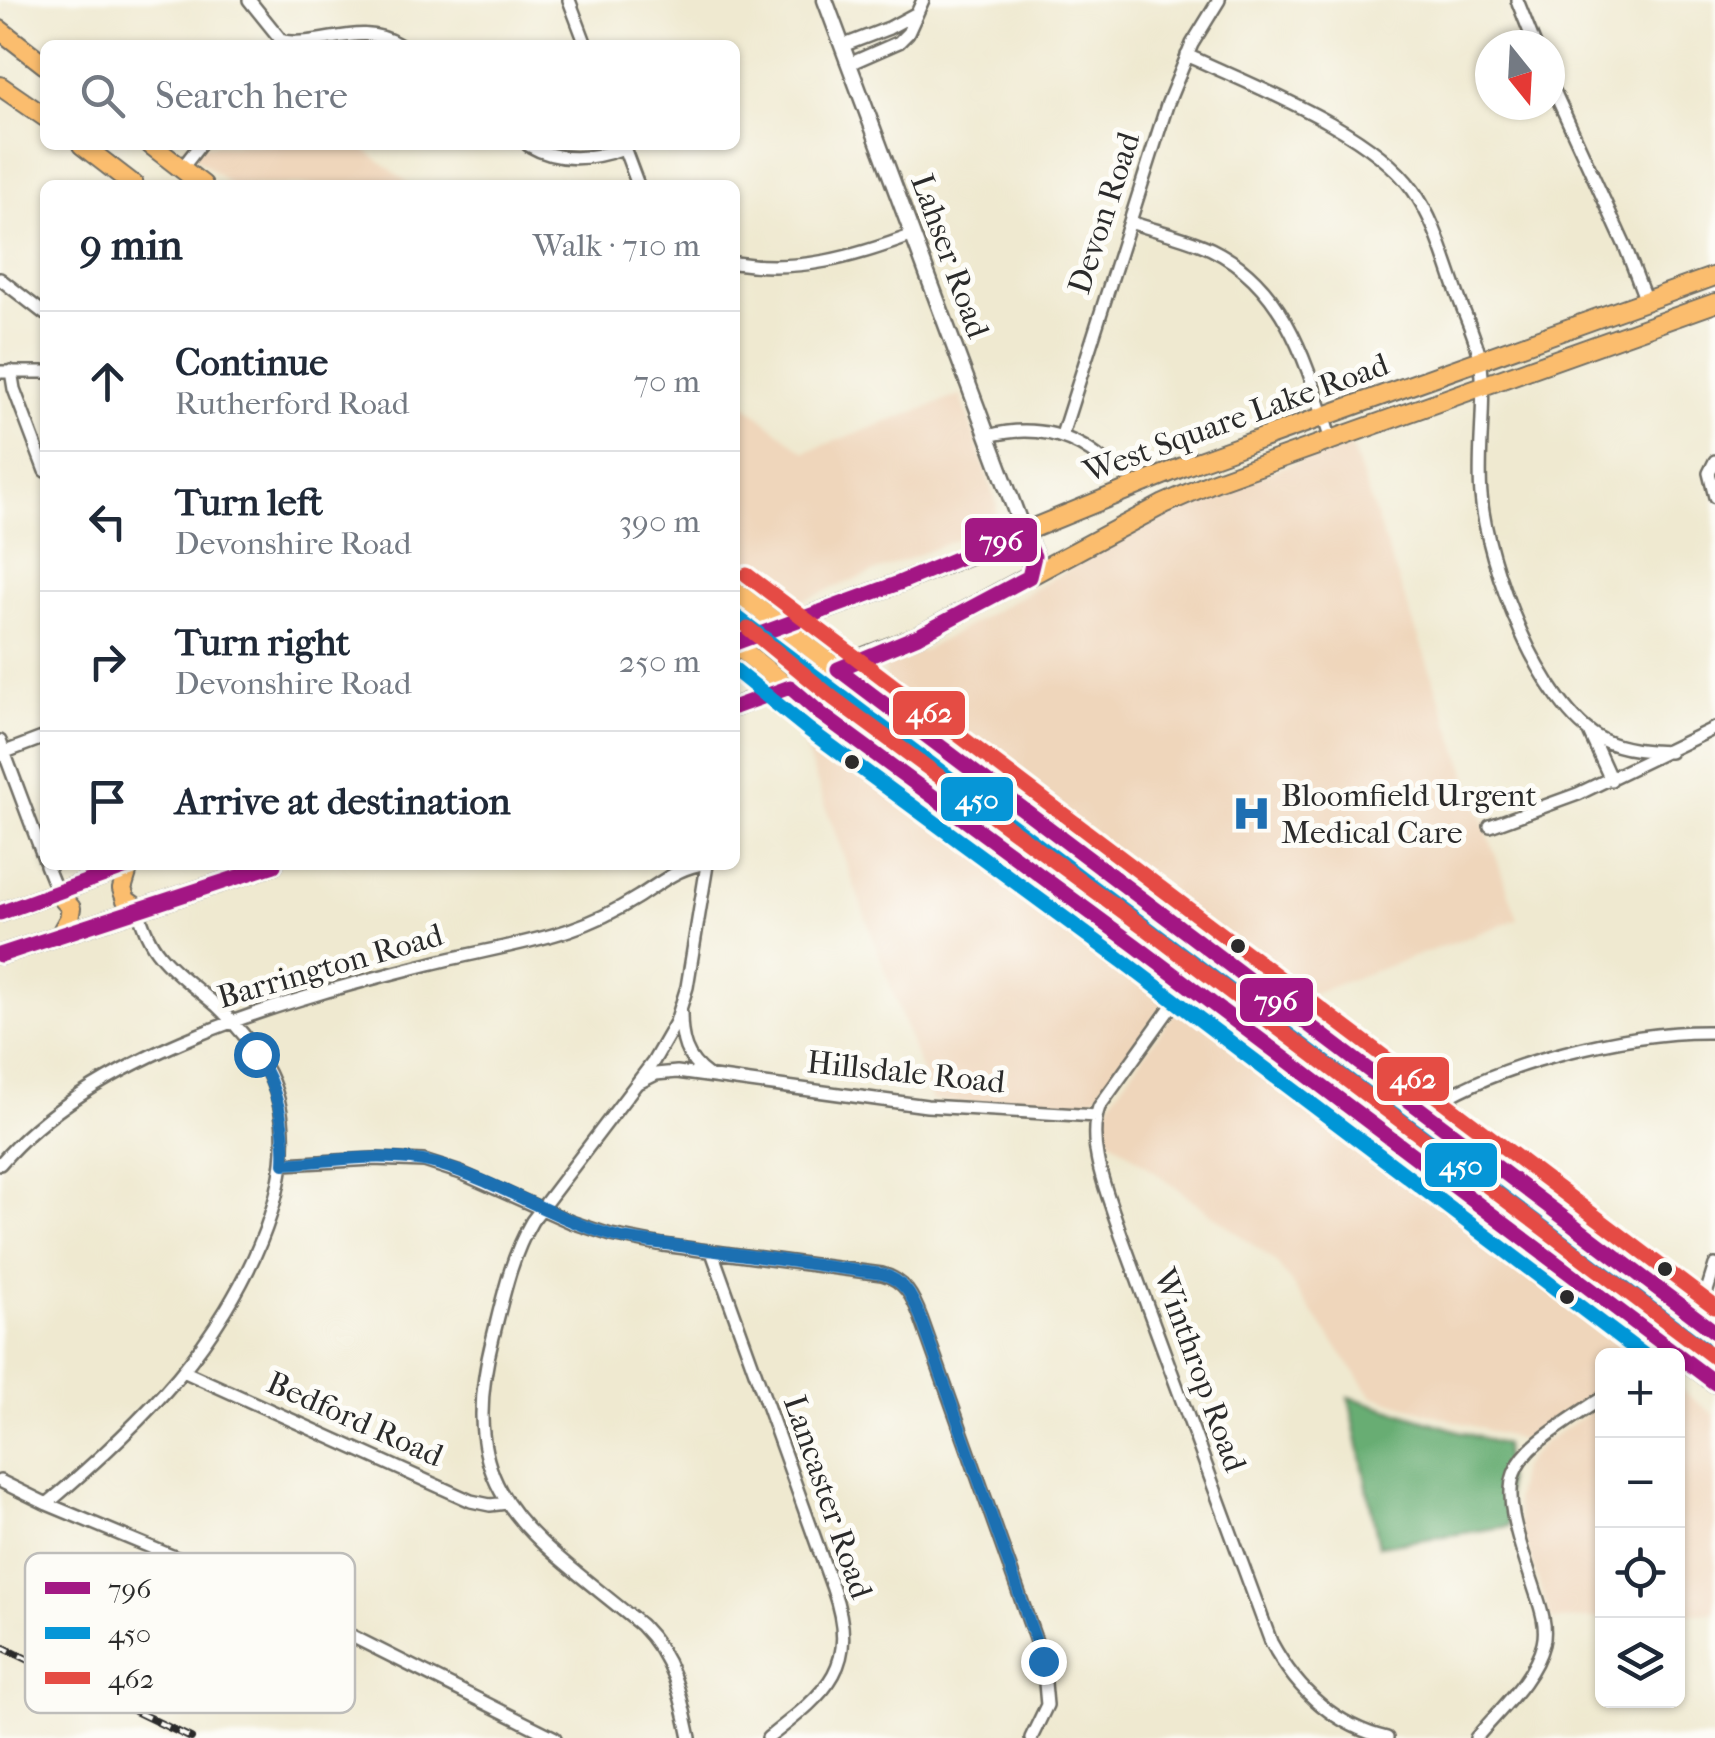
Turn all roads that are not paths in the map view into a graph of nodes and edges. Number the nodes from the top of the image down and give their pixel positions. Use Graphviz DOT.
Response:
graph roads {
  1 [pos="249,0"];
  2 [pos="570,0"];
  3 [pos="825,0"];
  4 [pos="923,0"];
  5 [pos="1219,0"];
  6 [pos="1517,0"];
  7 [pos="914,14"];
  8 [pos="0,30"];
  9 [pos="1529,30"];
  10 [pos="278,40"];
  11 [pos="324,40"];
  12 [pos="390,40"];
  13 [pos="584,40"];
  14 [pos="842,46"];
  15 [pos="1187,56"];
  16 [pos="40,60"];
  17 [pos="849,64"];
  18 [pos="0,86"];
  19 [pos="40,113"];
  20 [pos="1565,115"];
  21 [pos="88,150"];
  22 [pos="155,150"];
  23 [pos="197,150"];
  24 [pos="539,150"];
  25 [pos="615,150"];
  26 [pos="624,150"];
  27 [pos="179,177"];
  28 [pos="128,180"];
  29 [pos="636,180"];
  30 [pos="1130,222"];
  31 [pos="913,234"];
  32 [pos="740,263"];
  33 [pos="1715,276"];
  34 [pos="0,279"];
  35 [pos="1646,301"];
  36 [pos="1715,303"];
  37 [pos="40,310"];
  38 [pos="1480,360"];
  39 [pos="5,371"];
  40 [pos="40,372"];
  41 [pos="1480,387"];
  42 [pos="1323,416"];
  43 [pos="1062,435"];
  44 [pos="988,436"];
  45 [pos="1331,440"];
  46 [pos="40,458"];
  47 [pos="1715,462"];
  48 [pos="1110,468"];
  49 [pos="1715,497"];
  50 [pos="1023,532"];
  51 [pos="1029,577"];
  52 [pos="740,595"];
  53 [pos="781,626"];
  54 [pos="740,642"];
  55 [pos="740,648"];
  56 [pos="838,669"];
  57 [pos="790,687"];
  58 [pos="740,705"];
  59 [pos="836,723"];
  60 [pos="1585,726"];
  61 [pos="1715,728"];
  62 [pos="40,738"];
  63 [pos="2,749"];
  64 [pos="1670,752"];
  65 [pos="985,780"];
  66 [pos="1611,780"];
  67 [pos="1490,826"];
  68 [pos="40,847"];
  69 [pos="1028,867"];
  70 [pos="48,870"];
  71 [pos="119,870"];
  72 [pos="129,870"];
  73 [pos="258,870"];
  74 [pos="683,870"];
  75 [pos="706,870"];
  76 [pos="56,892"];
  77 [pos="136,908"];
  78 [pos="1160,911"];
  79 [pos="0,913"];
  80 [pos="61,934"];
  81 [pos="0,955"];
  82 [pos="1186,986"];
  83 [pos="682,1008"];
  84 [pos="231,1022"];
  85 [pos="1715,1032"];
  86 [pos="1333,1042"];
  87 [pos="712,1077"];
  88 [pos="636,1085"];
  89 [pos="1425,1111"];
  90 [pos="1096,1116"];
  91 [pos="0,1164"];
  92 [pos="284,1164"];
  93 [pos="1449,1183"];
  94 [pos="541,1209"];
  95 [pos="712,1252"];
  96 [pos="1613,1253"];
  97 [pos="1715,1265"];
  98 [pos="1692,1314"];
  99 [pos="1715,1332"];
  100 [pos="1658,1348"];
  101 [pos="1685,1349"];
  102 [pos="1685,1366"];
  103 [pos="1715,1368"];
  104 [pos="183,1370"];
  105 [pos="1715,1384"];
  106 [pos="1595,1403"];
  107 [pos="0,1481"];
  108 [pos="47,1504"];
  109 [pos="507,1504"];
  110 [pos="165,1553"];
  111 [pos="355,1638"];
  112 [pos="555,1738"];
  113 [pos="690,1738"];
  114 [pos="768,1738"];
  115 [pos="1031,1738"];
  116 [pos="1387,1738"];
  117 [pos="1476,1738"];
  1 -- 10 [label="street"];
  2 -- 13 [label="street"];
  3 -- 14 [label="street, Lahser Road"];
  4 -- 7 [label="street"];
  5 -- 15 [label="street, Devon Road"];
  6 -- 9 [label="street"];
  7 -- 14 [label="street"];
  7 -- 17 [label="street"];
  8 -- 16 [label="main road"];
  11 -- 12 [label="street"];
  14 -- 17 [label="street, Lahser Road"];
  15 -- 30 [label="street, Devon Road"];
  15 -- 38 [label="street"];
  17 -- 31 [label="street, Lahser Road"];
  18 -- 19 [label="main road"];
  20 -- 35 [label="street"];
  21 -- 28 [label="main road"];
  22 -- 27 [label="main road"];
  23 -- 27 [label="street"];
  24 -- 25 [label="street"];
  26 -- 29 [label="street"];
  30 -- 42 [label="street"];
  30 -- 43 [label="street, Devon Road"];
  31 -- 32 [label="street"];
  31 -- 44 [label="street, Lahser Road"];
  33 -- 35 [label="main road, West Square Lake Road"];
  34 -- 37 [label="street"];
  35 -- 38 [label="main road, West Square Lake Road"];
  36 -- 41 [label="main road, West Square Lake Road"];
  38 -- 41 [label="street"];
  38 -- 42 [label="main road, West Square Lake Road"];
  39 -- 40 [label="street"];
  39 -- 46 [label="street"];
  41 -- 45 [label="main road, West Square Lake Road"];
  41 -- 60 [label="street"];
  42 -- 45 [label="street"];
  42 -- 50 [label="main road, West Square Lake Road"];
  43 -- 44 [label="street"];
  43 -- 48 [label="street"];
  44 -- 50 [label="street, Lahser Road"];
  45 -- 51 [label="main road, West Square Lake Road"];
  47 -- 49 [label="street"];
  50 -- 51 [label="main road"];
  50 -- 53 [label="main road, West Square Lake Road"];
  51 -- 56 [label="main road, West Square Lake Road"];
  52 -- 53 [label="main road"];
  53 -- 54 [label="main road, West Square Lake Road"];
  53 -- 56 [label="main road"];
  55 -- 57 [label="main road"];
  56 -- 57 [label="main road, West Square Lake Road"];
  56 -- 65 [label="main road"];
  57 -- 58 [label="main road, West Square Lake Road"];
  57 -- 59 [label="main road"];
  59 -- 65 [label="main road"];
  59 -- 69 [label="main road"];
  60 -- 64 [label="street"];
  60 -- 66 [label="street"];
  61 -- 64 [label="street"];
  62 -- 63 [label="street"];
  63 -- 68 [label="street"];
  64 -- 66 [label="street"];
  65 -- 78 [label="main road"];
  66 -- 67 [label="street"];
  69 -- 78 [label="main road"];
  69 -- 82 [label="main road"];
  70 -- 76 [label="street"];
  71 -- 76 [label="main road"];
  72 -- 77 [label="main road"];
  73 -- 77 [label="main road"];
  74 -- 84 [label="street, Barrington Road"];
  75 -- 83 [label="street"];
  76 -- 79 [label="main road"];
  76 -- 80 [label="main road"];
  77 -- 80 [label="main road"];
  77 -- 84 [label="street"];
  78 -- 86 [label="main road"];
  80 -- 81 [label="main road"];
  82 -- 86 [label="main road"];
  82 -- 90 [label="street"];
  82 -- 93 [label="main road"];
  83 -- 87 [label="street"];
  83 -- 88 [label="street"];
  84 -- 91 [label="street, Barrington Road"];
  84 -- 92 [label="street"];
  85 -- 89 [label="street"];
  86 -- 89 [label="main road"];
  87 -- 88 [label="street, Hillsdale Road"];
  87 -- 90 [label="street, Hillsdale Road"];
  88 -- 94 [label="street"];
  89 -- 96 [label="main road"];
  90 -- 116 [label="street, Winthrop Road"];
  92 -- 94 [label="street"];
  92 -- 104 [label="street"];
  93 -- 96 [label="main road"];
  93 -- 100 [label="main road"];
  94 -- 95 [label="street"];
  94 -- 109 [label="street"];
  95 -- 114 [label="street, Lancaster Road"];
  95 -- 115 [label="street"];
  96 -- 98 [label="main road"];
  97 -- 98 [label="street"];
  98 -- 99 [label="main road"];
  101 -- 103 [label="main road"];
  102 -- 105 [label="main road"];
  104 -- 108 [label="street"];
  104 -- 109 [label="street, Bedford Road"];
  106 -- 117 [label="street"];
  107 -- 108 [label="street"];
  108 -- 110 [label="street"];
  109 -- 113 [label="street"];
  111 -- 112 [label="street"];
}
